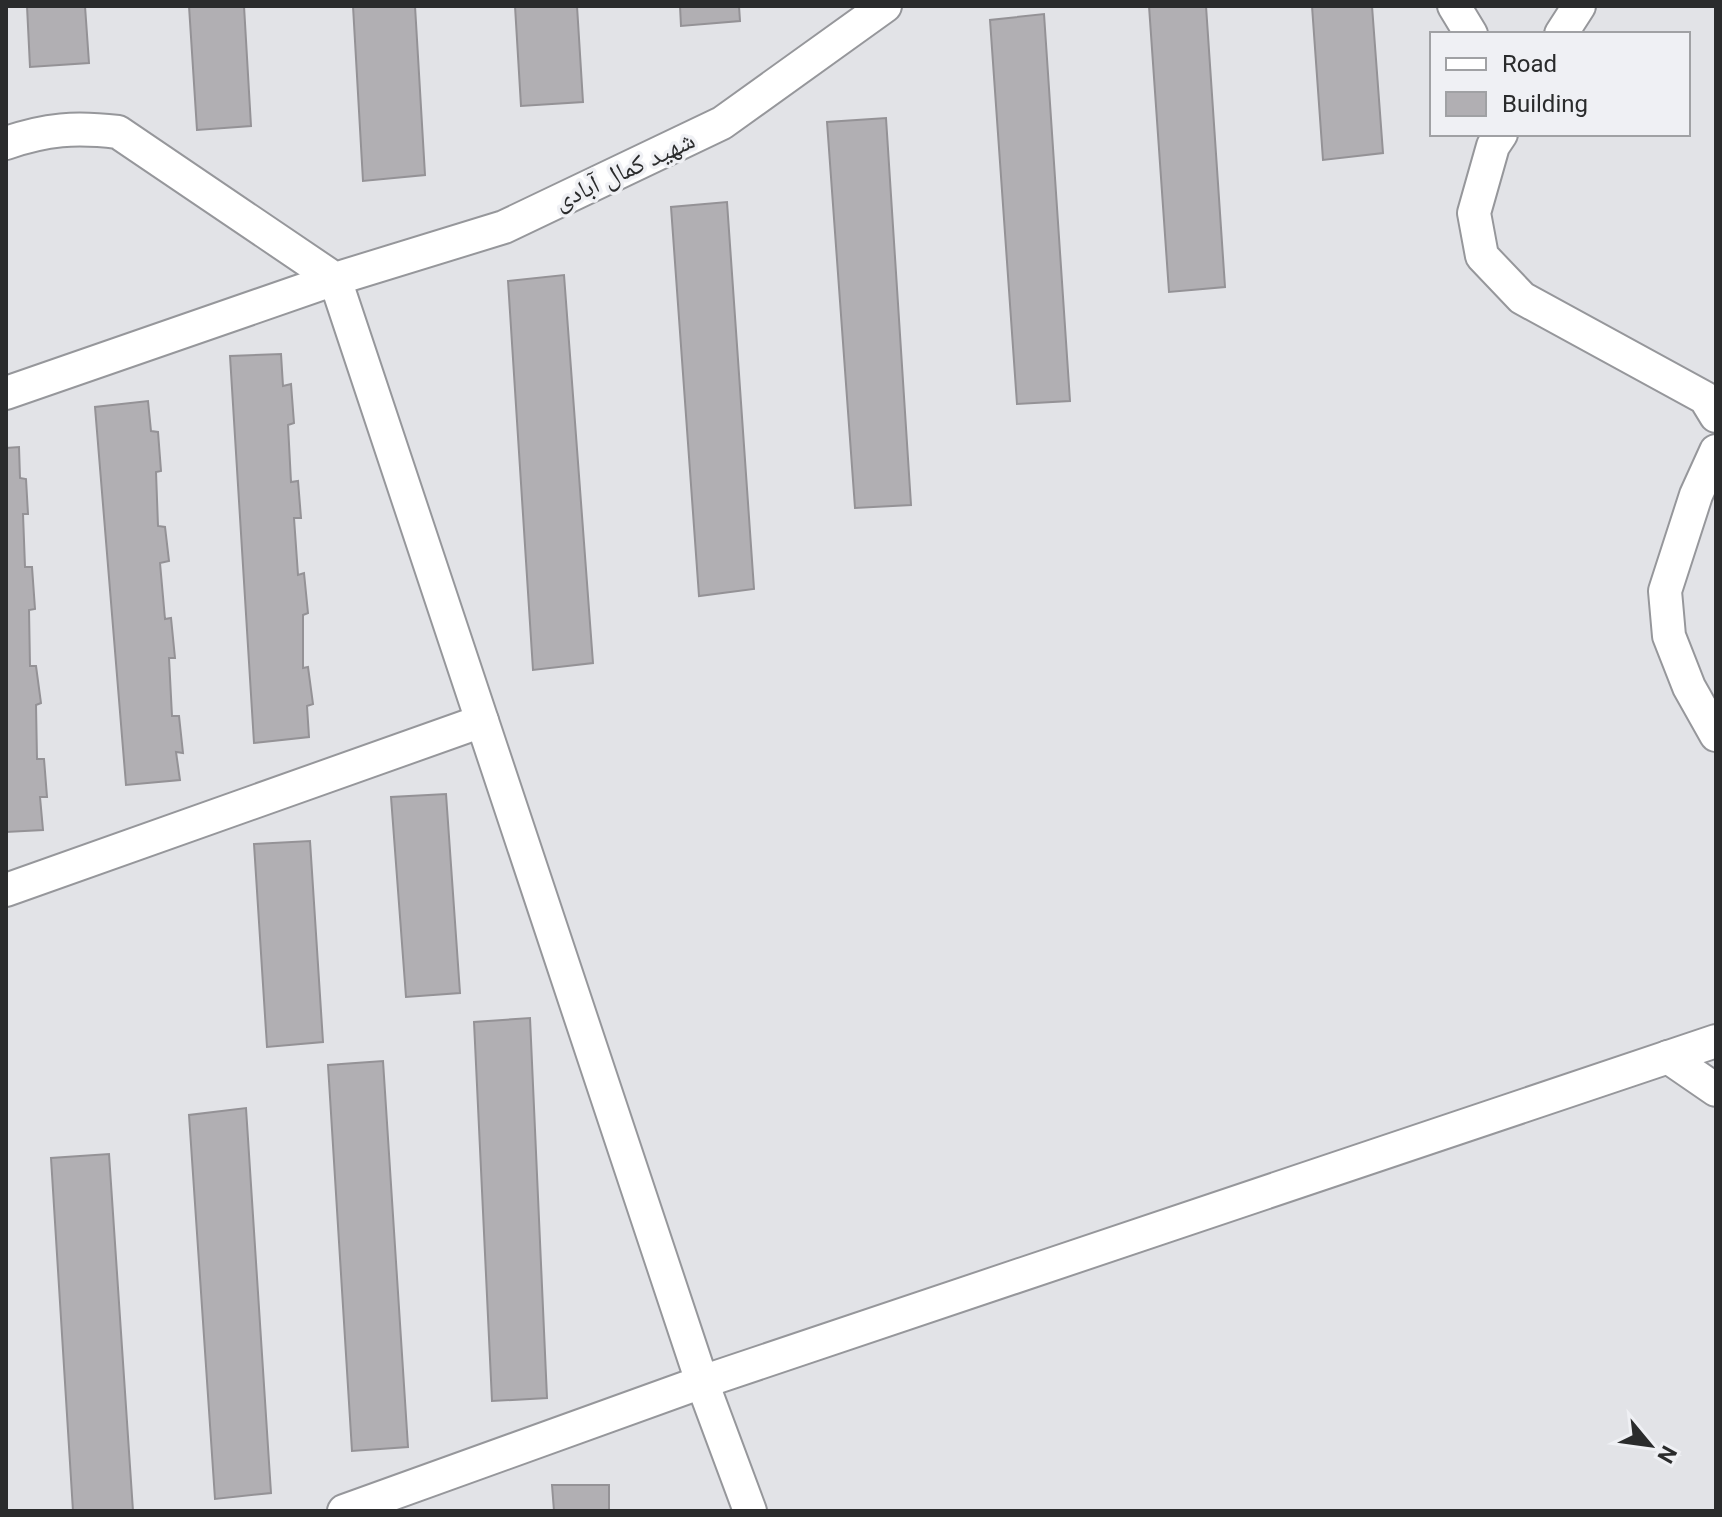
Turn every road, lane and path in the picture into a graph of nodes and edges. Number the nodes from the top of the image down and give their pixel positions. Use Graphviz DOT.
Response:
graph roads {
  1 [pos="885,6"];
  2 [pos="1454,6"];
  3 [pos="1579,6"];
  4 [pos="1470,32"];
  5 [pos="1562,32"];
  6 [pos="1500,136"];
  7 [pos="6,143"];
  8 [pos="335,279"];
  9 [pos="6,393"];
  10 [pos="1716,416"];
  11 [pos="1716,451"];
  12 [pos="482,721"];
  13 [pos="1716,735"];
  14 [pos="6,890"];
  15 [pos="1716,1041"];
  16 [pos="1668,1057"];
  17 [pos="1716,1090"];
  18 [pos="702,1382"];
  19 [pos="344,1511"];
  20 [pos="750,1511"];
  1 -- 8 [label="street, شهید کمال آبادی"];
  2 -- 4 [label="street"];
  3 -- 5 [label="street"];
  6 -- 10 [label="street"];
  7 -- 8 [label="street"];
  8 -- 9 [label="street, شهید کمال آبادی"];
  8 -- 12 [label="street"];
  11 -- 13 [label="street"];
  12 -- 14 [label="street"];
  12 -- 18 [label="street"];
  15 -- 16 [label="street"];
  16 -- 17 [label="street"];
  16 -- 18 [label="street"];
  18 -- 19 [label="street"];
  18 -- 20 [label="street"];
}
